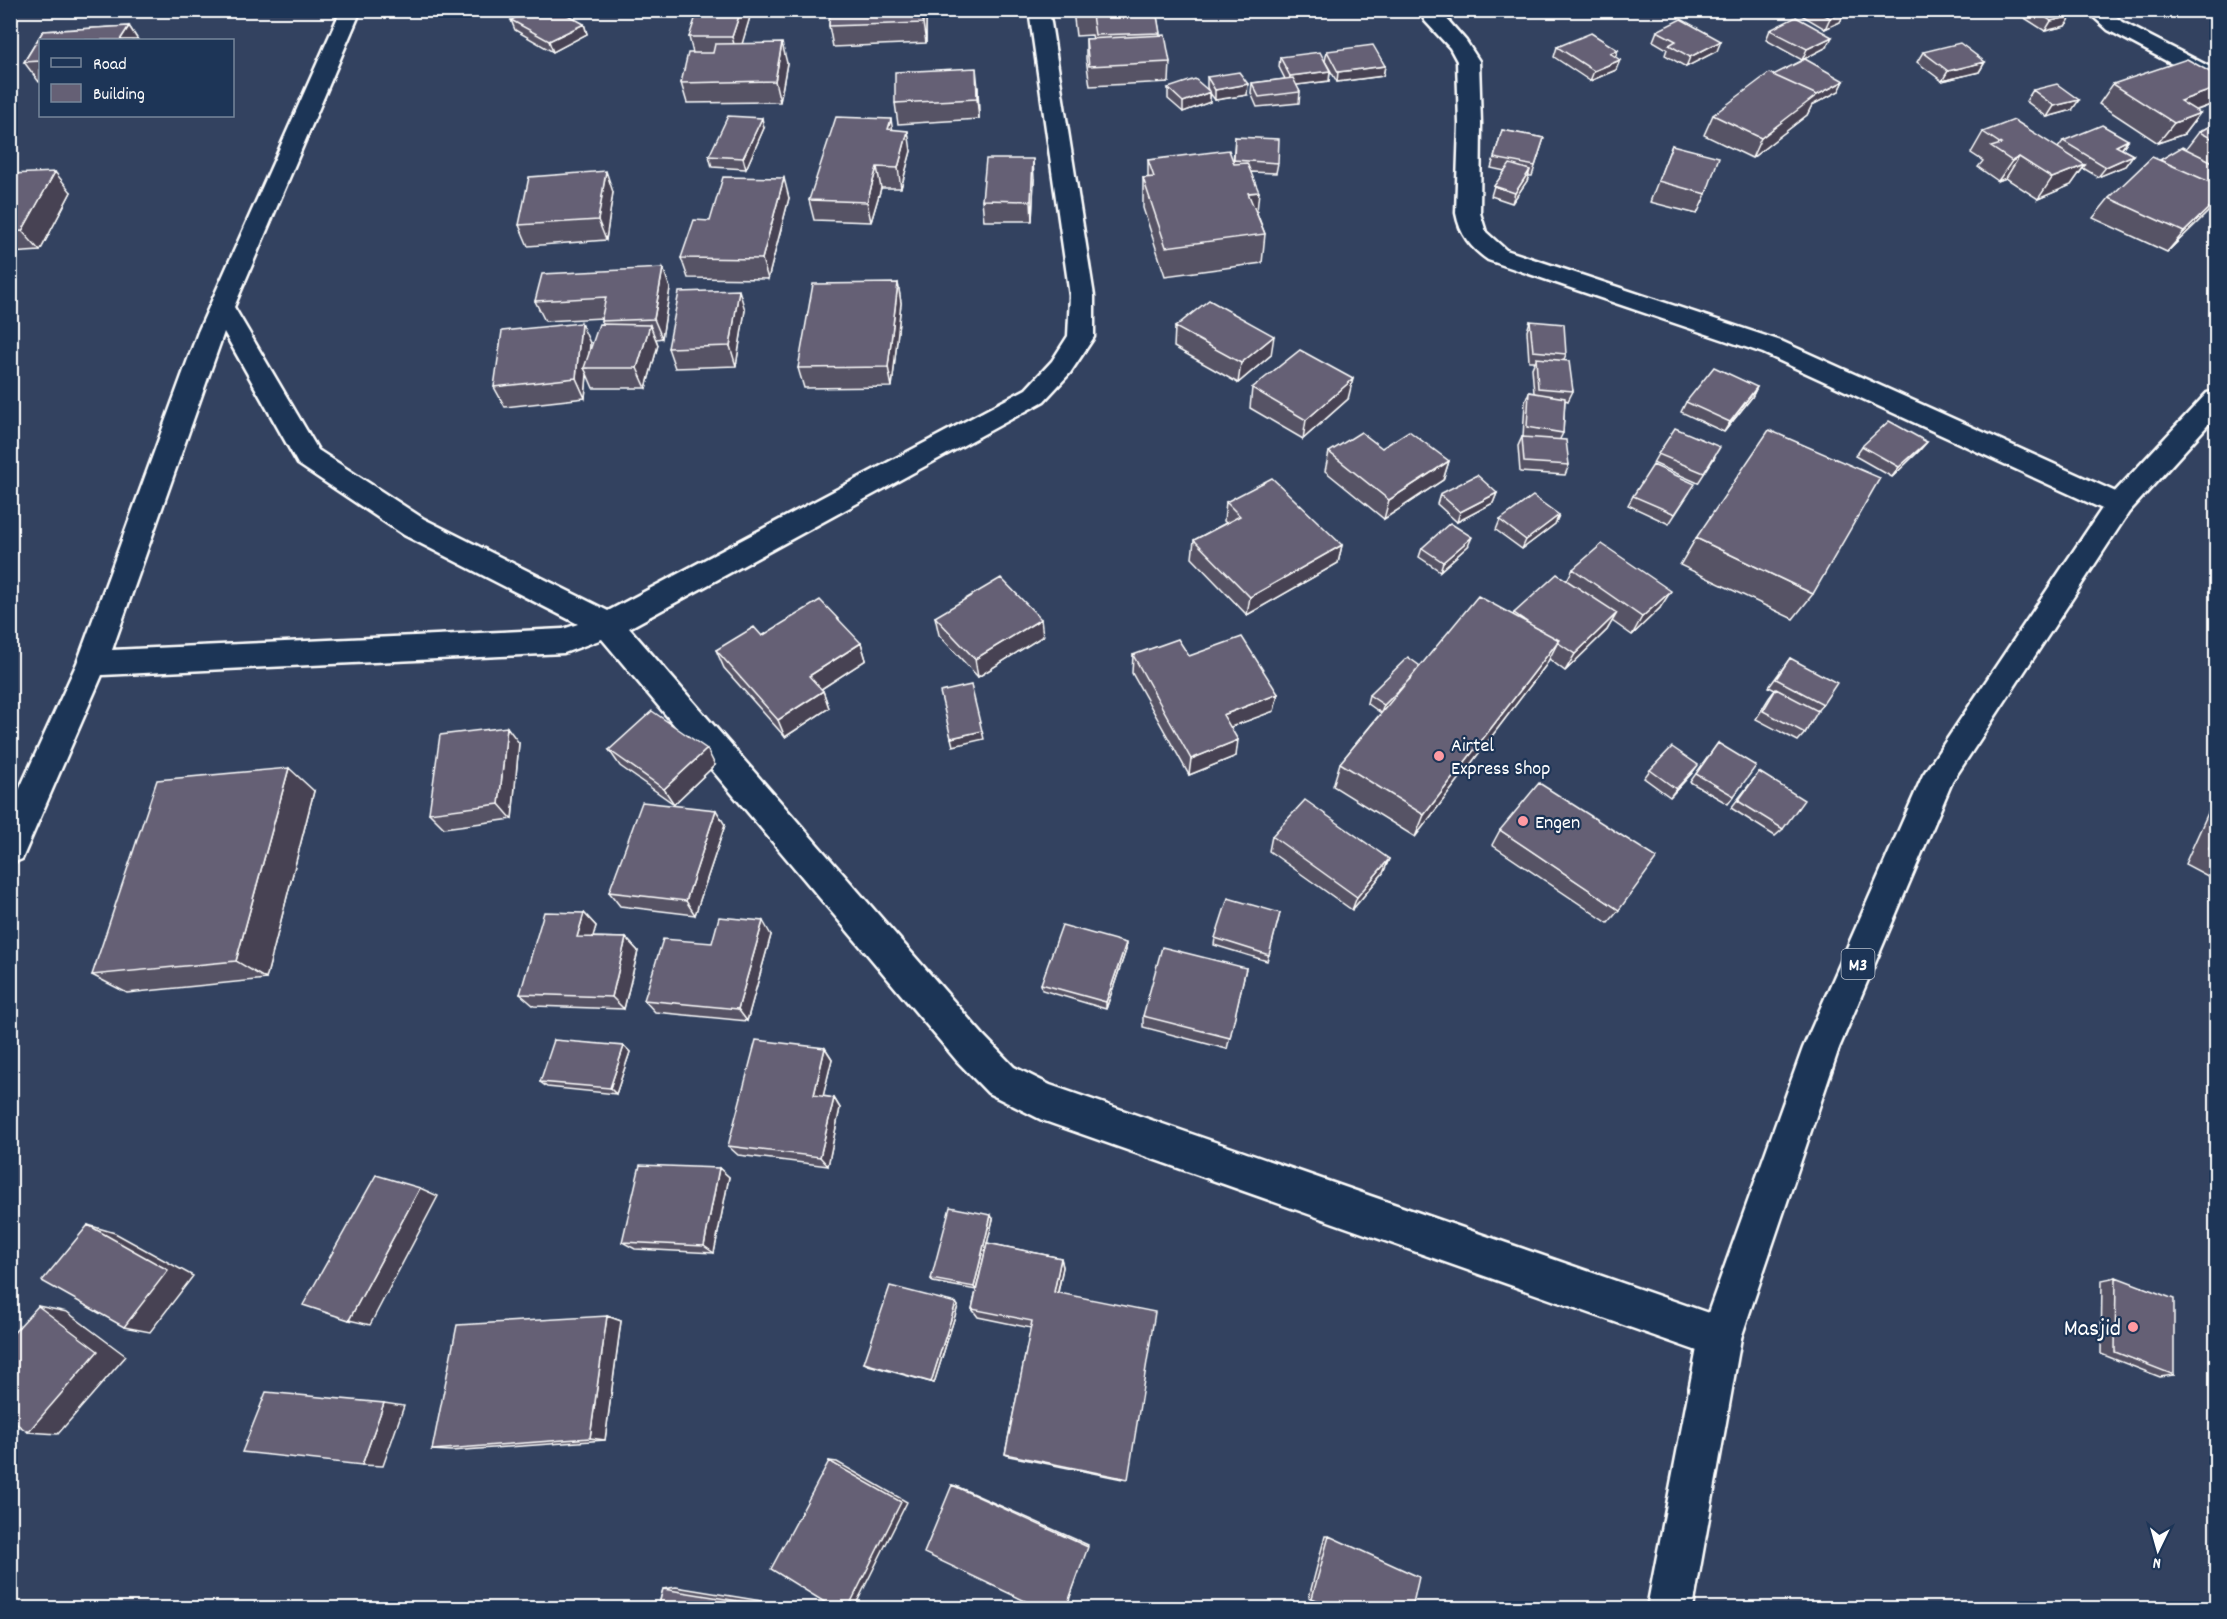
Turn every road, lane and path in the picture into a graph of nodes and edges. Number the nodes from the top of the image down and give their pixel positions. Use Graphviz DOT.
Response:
graph roads {
  1 [pos="351,10"];
  2 [pos="1039,10"];
  3 [pos="1429,10"];
  4 [pos="2096,10"];
  5 [pos="2217,78"];
  6 [pos="222,307"];
  7 [pos="2217,400"];
  8 [pos="2118,505"];
  9 [pos="608,625"];
  10 [pos="92,663"];
  11 [pos="10,849"];
  12 [pos="1720,1338"];
  13 [pos="1670,1608"];
  1 -- 6 [label="main road"];
  2 -- 9 [label="main road"];
  3 -- 8 [label="main road"];
  4 -- 5 [label="main road"];
  6 -- 9 [label="main road"];
  6 -- 10 [label="main road"];
  7 -- 8 [label="main road, M3"];
  8 -- 12 [label="main road, M3"];
  9 -- 10 [label="main road"];
  9 -- 12 [label="main road"];
  10 -- 11 [label="main road"];
  12 -- 13 [label="main road, M3"];
}
